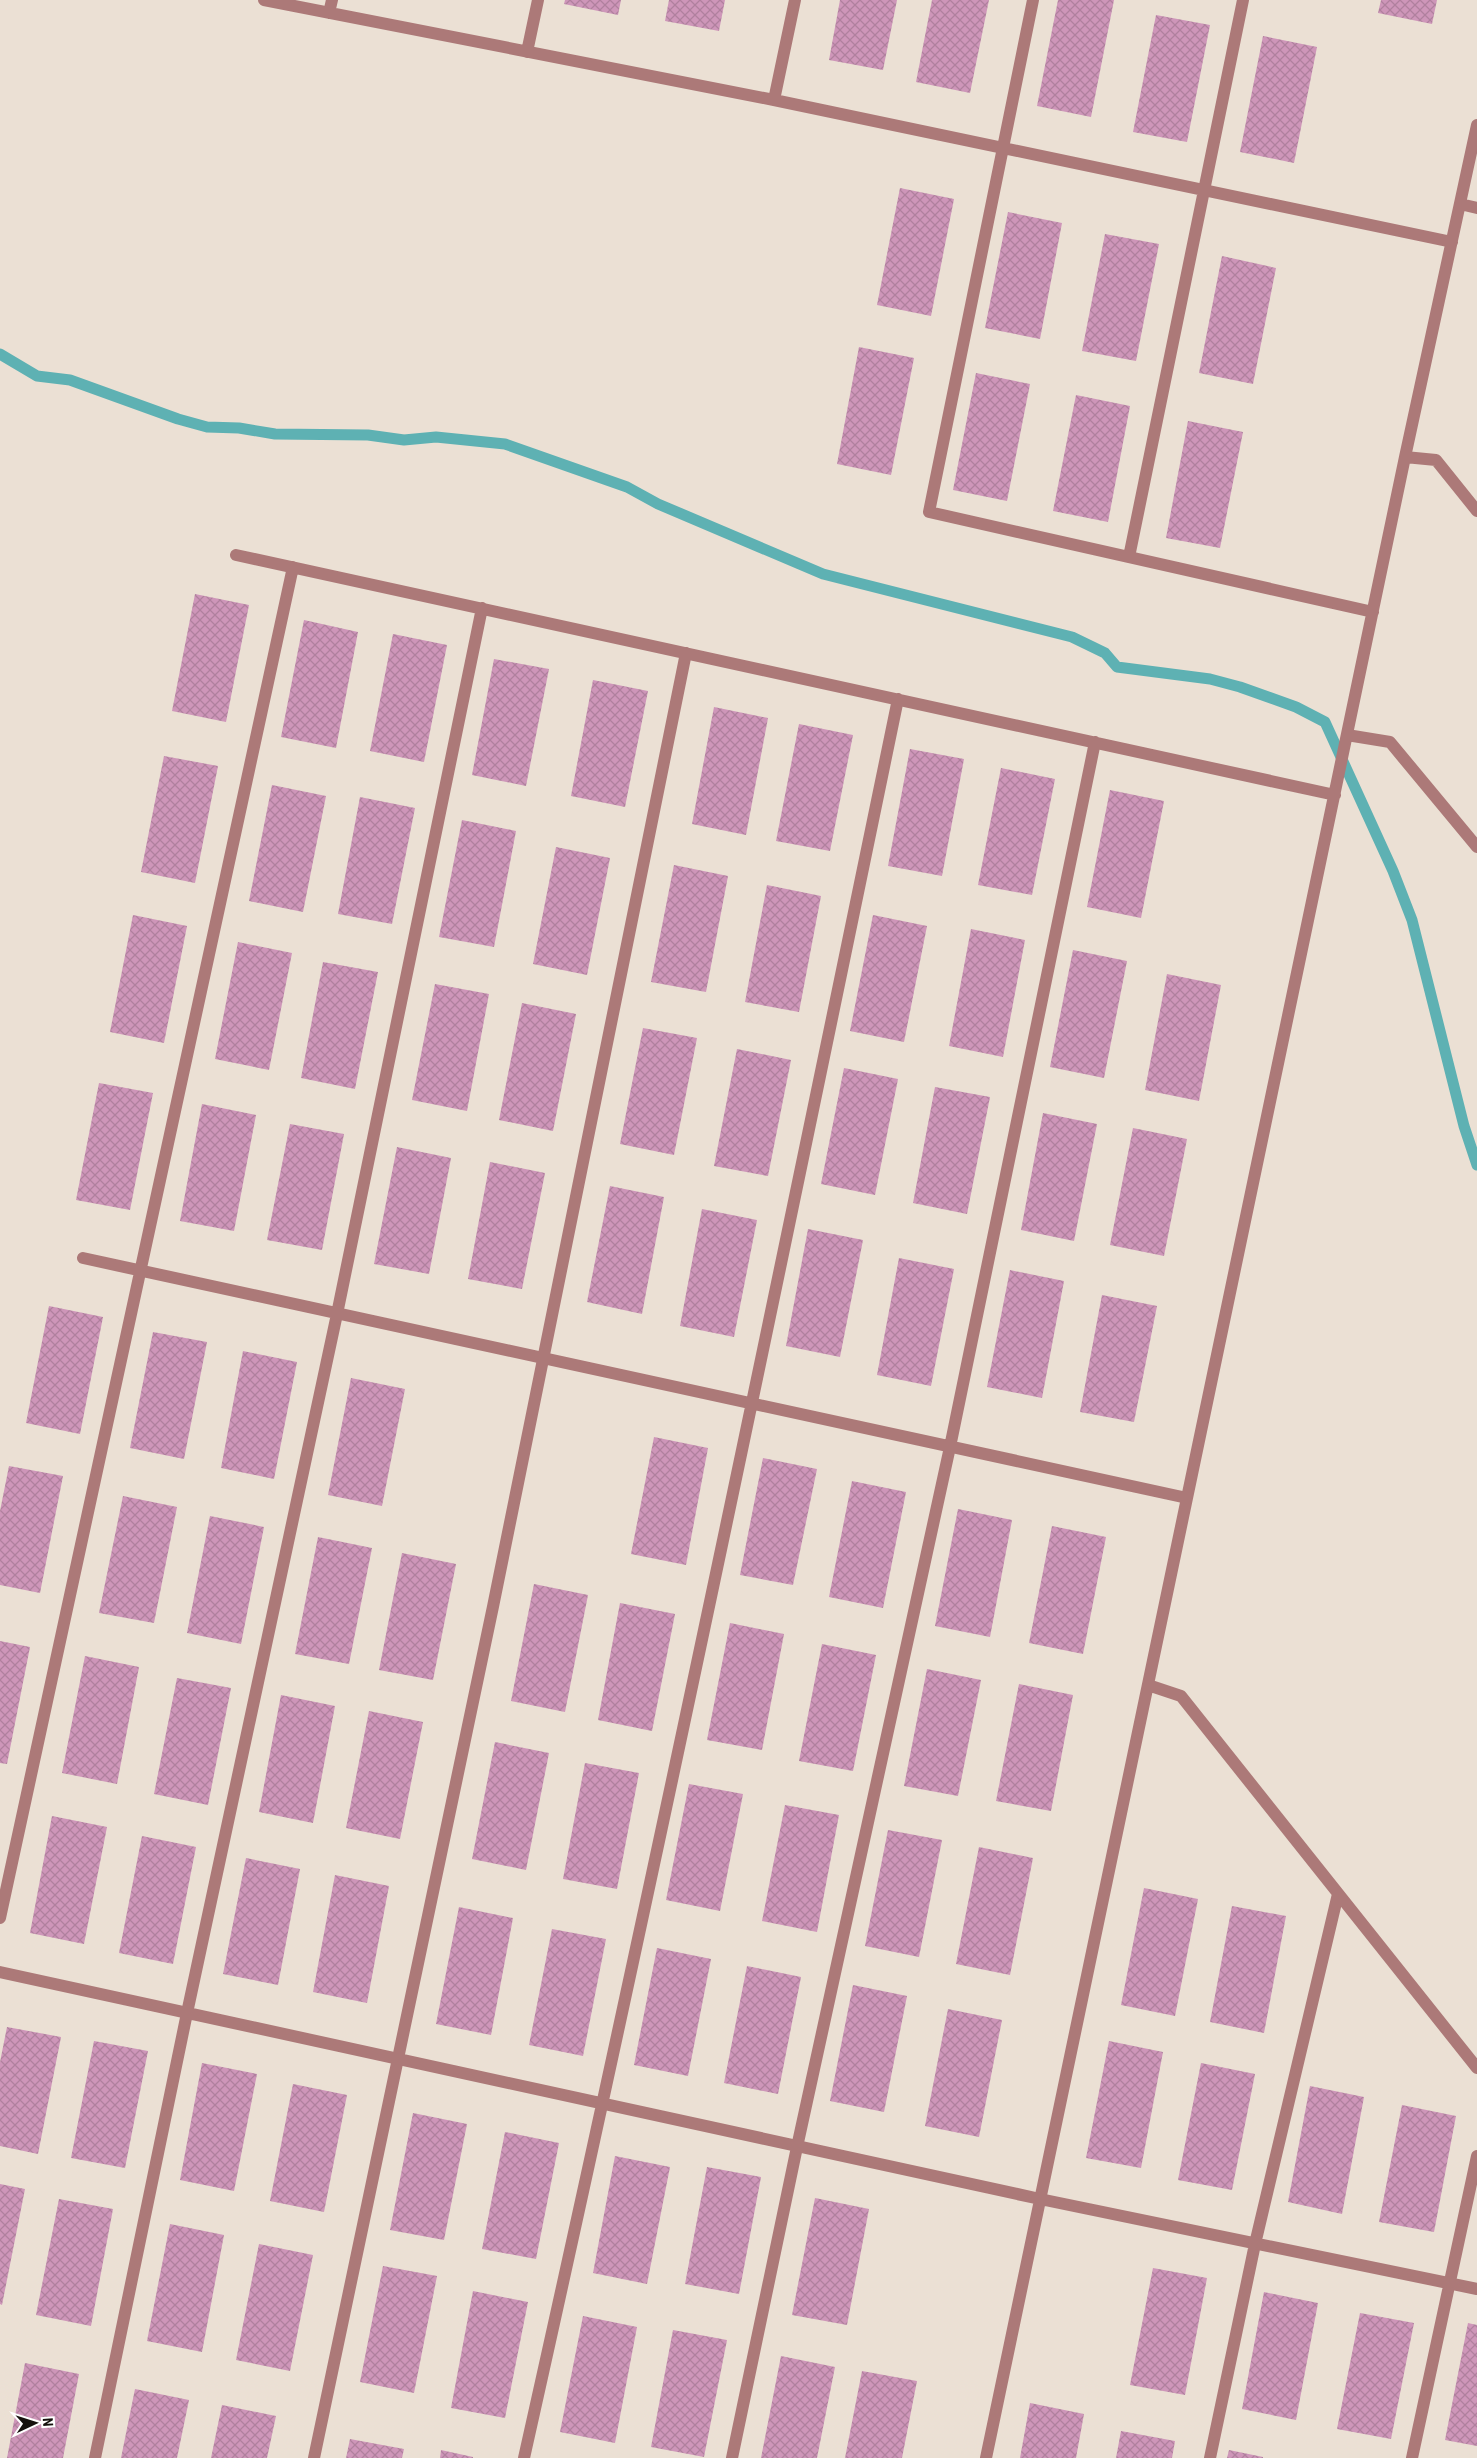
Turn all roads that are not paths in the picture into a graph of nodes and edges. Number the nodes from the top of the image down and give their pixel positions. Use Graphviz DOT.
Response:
graph roads {
  1 [pos="264,0"];
  2 [pos="538,0"];
  3 [pos="795,0"];
  4 [pos="1032,0"];
  5 [pos="1243,0"];
  6 [pos="330,6"];
  7 [pos="527,52"];
  8 [pos="774,100"];
  9 [pos="1477,125"];
  10 [pos="1003,148"];
  11 [pos="1203,190"];
  12 [pos="1460,204"];
  13 [pos="1477,208"];
  14 [pos="1452,242"];
  15 [pos="1405,457"];
  16 [pos="1477,511"];
  17 [pos="236,555"];
  18 [pos="1129,557"];
  19 [pos="293,567"];
  20 [pos="482,608"];
  21 [pos="1373,612"];
  22 [pos="686,653"];
  23 [pos="898,699"];
  24 [pos="1347,735"];
  25 [pos="1095,742"];
  26 [pos="1335,795"];
  27 [pos="1477,847"];
  28 [pos="82,1258"];
  29 [pos="140,1271"];
  30 [pos="337,1314"];
  31 [pos="545,1359"];
  32 [pos="754,1404"];
  33 [pos="950,1447"];
  34 [pos="1187,1498"];
  35 [pos="1148,1685"];
  36 [pos="1338,1894"];
  37 [pos="0,1918"];
  38 [pos="0,1972"];
  39 [pos="187,2013"];
  40 [pos="400,2059"];
  41 [pos="1477,2068"];
  42 [pos="603,2104"];
  43 [pos="797,2146"];
  44 [pos="1477,2156"];
  45 [pos="1040,2199"];
  46 [pos="1255,2244"];
  47 [pos="1450,2283"];
  48 [pos="1477,2288"];
  49 [pos="95,2458"];
  50 [pos="314,2458"];
  51 [pos="524,2458"];
  52 [pos="732,2458"];
  53 [pos="986,2458"];
  54 [pos="1210,2458"];
  55 [pos="1412,2458"];
  1 -- 6 [label="street"];
  2 -- 7 [label="street"];
  3 -- 8 [label="street"];
  4 -- 10 [label="street"];
  5 -- 11 [label="street"];
  6 -- 7 [label="street"];
  7 -- 8 [label="street"];
  8 -- 10 [label="street"];
  9 -- 12 [label="street"];
  10 -- 11 [label="street"];
  10 -- 18 [label="street"];
  11 -- 14 [label="street"];
  11 -- 18 [label="street"];
  12 -- 13 [label="street"];
  12 -- 14 [label="street"];
  14 -- 15 [label="street"];
  15 -- 16 [label="street"];
  15 -- 21 [label="street"];
  17 -- 19 [label="street"];
  18 -- 21 [label="street"];
  19 -- 20 [label="street"];
  19 -- 29 [label="street"];
  20 -- 22 [label="street"];
  20 -- 30 [label="street"];
  21 -- 24 [label="street"];
  22 -- 23 [label="street"];
  22 -- 31 [label="street"];
  23 -- 25 [label="street"];
  23 -- 32 [label="street"];
  24 -- 26 [label="street"];
  24 -- 27 [label="street"];
  25 -- 26 [label="street"];
  25 -- 33 [label="street"];
  26 -- 34 [label="street"];
  28 -- 29 [label="street"];
  29 -- 30 [label="street"];
  29 -- 37 [label="street"];
  30 -- 31 [label="street"];
  30 -- 39 [label="street"];
  31 -- 32 [label="street"];
  31 -- 40 [label="street"];
  32 -- 33 [label="street"];
  32 -- 42 [label="street"];
  33 -- 34 [label="street"];
  33 -- 43 [label="street"];
  34 -- 35 [label="street"];
  35 -- 36 [label="street"];
  35 -- 45 [label="street"];
  36 -- 41 [label="street"];
  36 -- 46 [label="street"];
  38 -- 39 [label="street"];
  39 -- 40 [label="street"];
  39 -- 49 [label="street"];
  40 -- 42 [label="street"];
  40 -- 50 [label="street"];
  42 -- 43 [label="street"];
  42 -- 51 [label="street"];
  43 -- 45 [label="street"];
  43 -- 52 [label="street"];
  44 -- 47 [label="street"];
  45 -- 46 [label="street"];
  45 -- 53 [label="street"];
  46 -- 47 [label="street"];
  46 -- 54 [label="street"];
  47 -- 48 [label="street"];
  47 -- 55 [label="street"];
}
